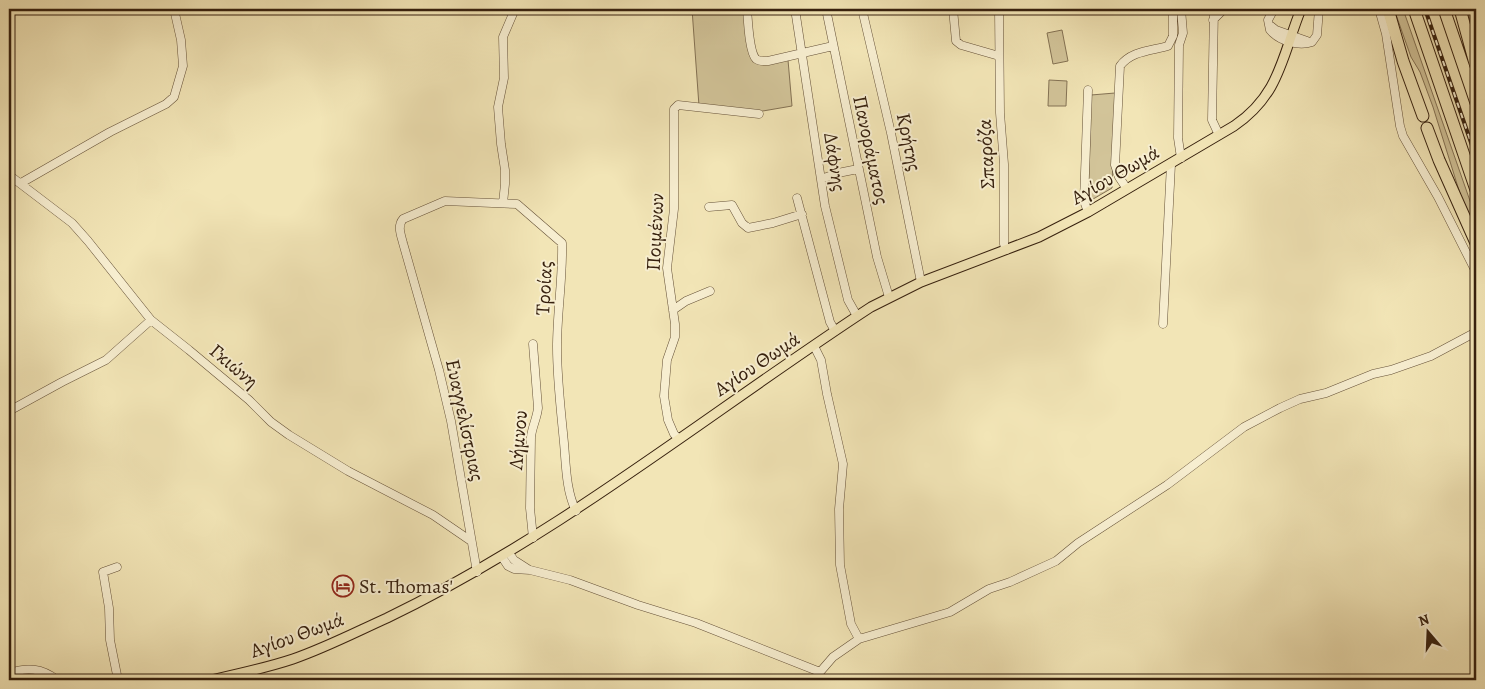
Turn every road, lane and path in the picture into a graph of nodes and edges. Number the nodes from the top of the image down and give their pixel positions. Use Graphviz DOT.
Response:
graph roads {
  1 [pos="174,9"];
  2 [pos="515,9"];
  3 [pos="747,9"];
  4 [pos="795,9"];
  5 [pos="826,9"];
  6 [pos="862,9"];
  7 [pos="953,9"];
  8 [pos="999,9"];
  9 [pos="1173,9"];
  10 [pos="1181,9"];
  11 [pos="1214,9"];
  12 [pos="1224,9"];
  13 [pos="1274,9"];
  14 [pos="1301,9"];
  15 [pos="1319,9"];
  16 [pos="1379,9"];
  17 [pos="1388,9"];
  18 [pos="1414,9"];
  19 [pos="1444,9"];
  20 [pos="1460,9"];
  21 [pos="1213,20"];
  22 [pos="1290,38"];
  23 [pos="833,46"];
  24 [pos="802,53"];
  25 [pos="999,56"];
  26 [pos="1476,68"];
  27 [pos="1088,90"];
  28 [pos="1476,103"];
  29 [pos="759,114"];
  30 [pos="1423,116"];
  31 [pos="1427,128"];
  32 [pos="1219,135"];
  33 [pos="1181,158"];
  34 [pos="1171,164"];
  35 [pos="858,169"];
  36 [pos="9,175"];
  37 [pos="820,179"];
  38 [pos="21,183"];
  39 [pos="1127,189"];
  40 [pos="1476,190"];
  41 [pos="797,198"];
  42 [pos="503,203"];
  43 [pos="709,207"];
  44 [pos="1088,212"];
  45 [pos="802,214"];
  46 [pos="1476,243"];
  47 [pos="1006,250"];
  48 [pos="1476,272"];
  49 [pos="412,277"];
  50 [pos="921,282"];
  51 [pos="710,291"];
  52 [pos="889,297"];
  53 [pos="673,310"];
  54 [pos="857,316"];
  55 [pos="151,320"];
  56 [pos="1163,324"];
  57 [pos="835,331"];
  58 [pos="1476,332"];
  59 [pos="533,344"];
  60 [pos="814,346"];
  61 [pos="9,411"];
  62 [pos="678,438"];
  63 [pos="576,511"];
  64 [pos="532,538"];
  65 [pos="471,541"];
  66 [pos="505,555"];
  67 [pos="117,567"];
  68 [pos="476,572"];
  69 [pos="859,639"];
  70 [pos="9,673"];
  71 [pos="57,680"];
  72 [pos="118,680"];
  73 [pos="211,680"];
  1 -- 38 [label="street"];
  2 -- 42 [label="street"];
  3 -- 24 [label="street"];
  4 -- 24 [label="street, Δάφνης"];
  5 -- 23 [label="street, Πανοράματος"];
  6 -- 50 [label="street, Κρήτης"];
  7 -- 25 [label="street"];
  8 -- 25 [label="street, Σπαρόζα"];
  9 -- 39 [label="street"];
  10 -- 33 [label="street"];
  11 -- 21 [label="street"];
  12 -- 21 [label="street"];
  13 -- 22 [label="street"];
  14 -- 22 [label="main road, Αγίου Θωμά"];
  15 -- 22 [label="street"];
  16 -- 48 [label="street"];
  17 -- 30 [label="highway"];
  18 -- 40 [label="highway"];
  19 -- 28 [label="highway"];
  20 -- 26 [label="highway"];
  21 -- 32 [label="street"];
  22 -- 32 [label="main road, Αγίου Θωμά"];
  23 -- 24 [label="street"];
  23 -- 35 [label="street, Πανοράματος"];
  24 -- 37 [label="street, Δάφνης"];
  25 -- 47 [label="street, Σπαρόζα"];
  27 -- 44 [label="street"];
  29 -- 53 [label="street, Ποιμένων"];
  31 -- 46 [label="highway"];
  32 -- 33 [label="main road, Αγίου Θωμά"];
  33 -- 34 [label="main road, Αγίου Θωμά"];
  34 -- 39 [label="main road, Αγίου Θωμά"];
  34 -- 56 [label="street"];
  35 -- 37 [label="street"];
  35 -- 52 [label="street, Πανοράματος"];
  36 -- 38 [label="street, Γκιώνη"];
  37 -- 54 [label="street, Δάφνης"];
  38 -- 55 [label="street, Γκιώνη"];
  39 -- 44 [label="main road, Αγίου Θωμά"];
  41 -- 45 [label="street"];
  42 -- 49 [label="street, Τροίας"];
  42 -- 63 [label="street, Τροίας"];
  43 -- 45 [label="street"];
  44 -- 47 [label="main road, Αγίου Θωμά"];
  45 -- 57 [label="street"];
  47 -- 50 [label="main road, Αγίου Θωμά"];
  49 -- 65 [label="street, Ευαγγελίστριας"];
  50 -- 52 [label="main road, Αγίου Θωμά"];
  51 -- 53 [label="street"];
  52 -- 54 [label="main road, Αγίου Θωμά"];
  53 -- 62 [label="street, Ποιμένων"];
  54 -- 57 [label="main road, Αγίου Θωμά"];
  55 -- 61 [label="street"];
  55 -- 65 [label="street, Γκιώνη"];
  57 -- 60 [label="main road, Αγίου Θωμά"];
  58 -- 69 [label="street"];
  59 -- 64 [label="street, Λήμνου"];
  60 -- 62 [label="main road, Αγίου Θωμά"];
  60 -- 69 [label="street"];
  62 -- 63 [label="main road, Αγίου Θωμά"];
  63 -- 64 [label="main road, Αγίου Θωμά"];
  64 -- 66 [label="main road, Αγίου Θωμά"];
  65 -- 68 [label="street, Ευαγγελίστριας"];
  66 -- 68 [label="main road, Αγίου Θωμά"];
  66 -- 69 [label="street"];
  67 -- 72 [label="street"];
  68 -- 73 [label="main road, Αγίου Θωμά"];
  70 -- 71 [label="street"];
}
